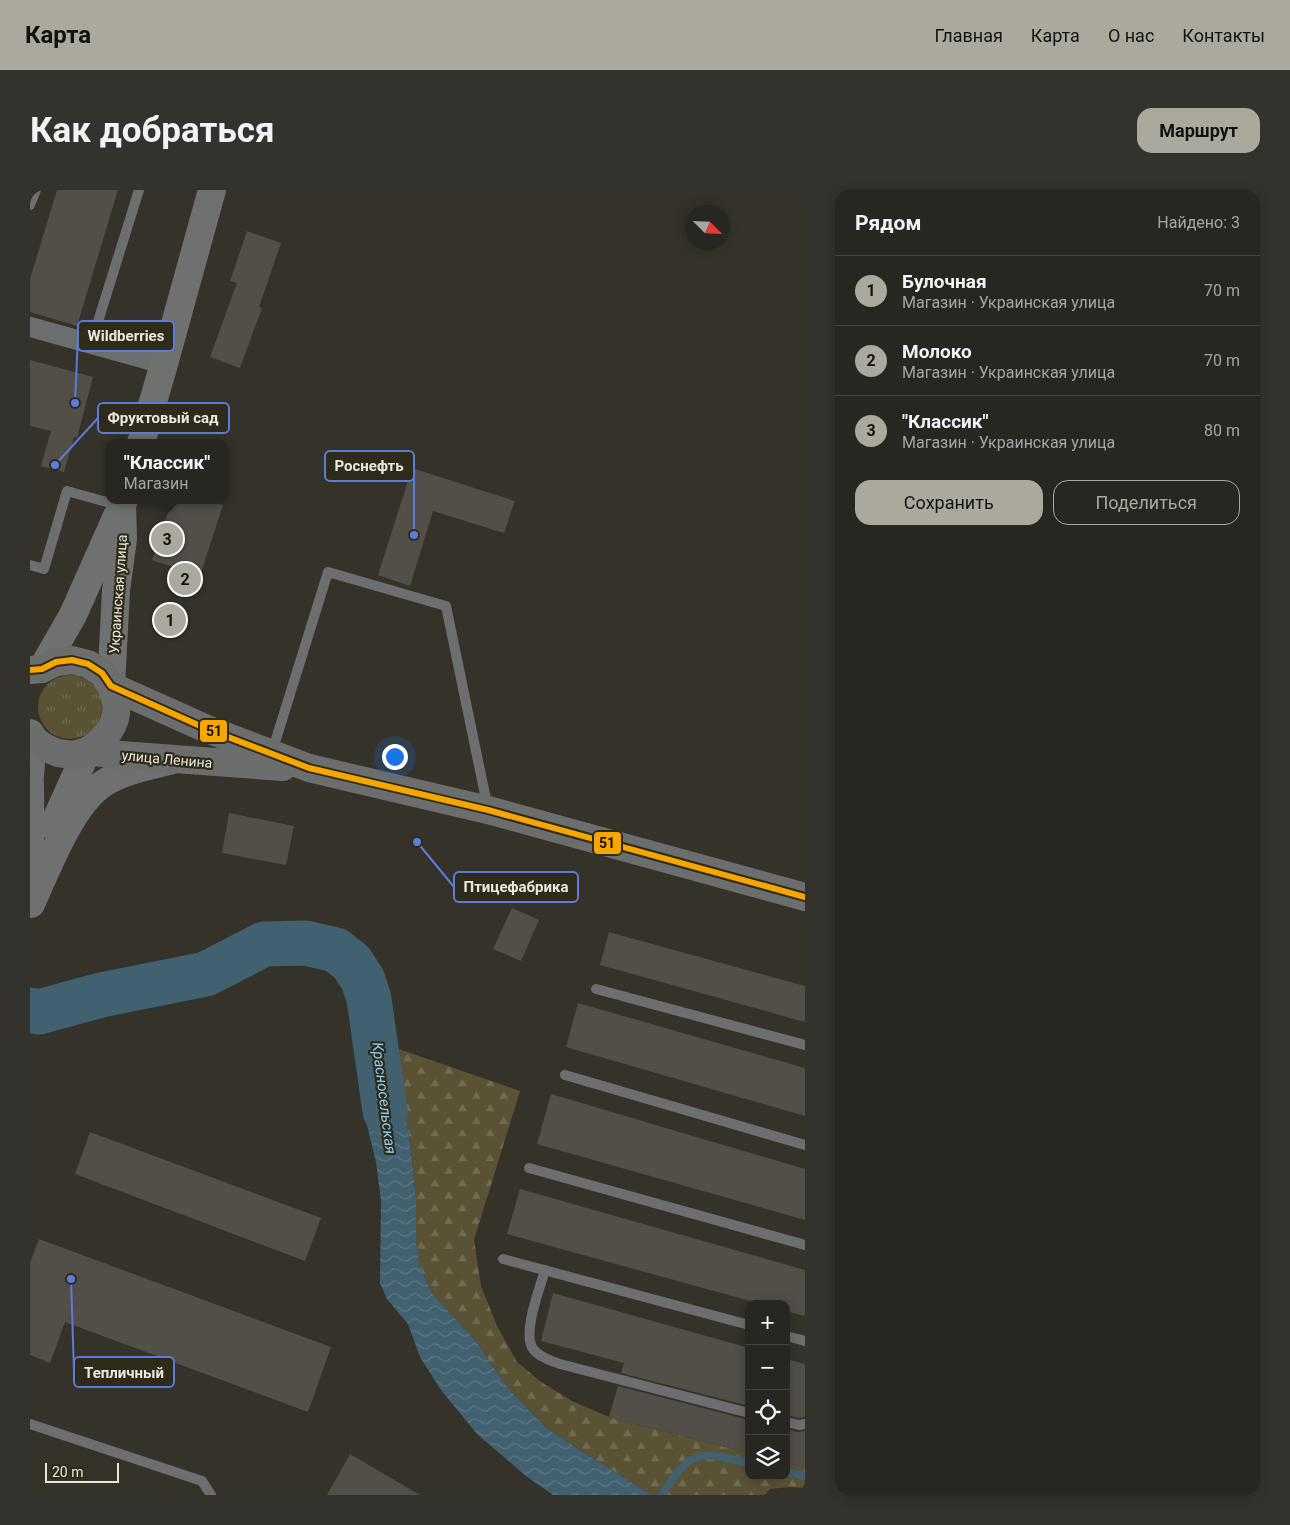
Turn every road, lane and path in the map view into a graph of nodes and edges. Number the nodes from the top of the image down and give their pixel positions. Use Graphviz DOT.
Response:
graph roads {
  1 [pos="36,190"];
  2 [pos="139,190"];
  3 [pos="212,190"];
  4 [pos="30,205"];
  5 [pos="30,327"];
  6 [pos="91,344"];
  7 [pos="164,364"];
  8 [pos="142,439"];
  9 [pos="106,499"];
  10 [pos="123,504"];
  11 [pos="123,504"];
  12 [pos="30,565"];
  13 [pos="34,673"];
  14 [pos="111,686"];
  15 [pos="31,736"];
  16 [pos="87,751"];
  17 [pos="271,754"];
  18 [pos="175,759"];
  19 [pos="309,768"];
  20 [pos="30,776"];
  21 [pos="30,784"];
  22 [pos="488,810"];
  23 [pos="805,897"];
  24 [pos="30,904"];
  25 [pos="596,988"];
  26 [pos="805,1045"];
  27 [pos="565,1075"];
  28 [pos="805,1145"];
  29 [pos="529,1168"];
  30 [pos="805,1244"];
  31 [pos="503,1258"];
  32 [pos="545,1270"];
  33 [pos="745,1324"];
  34 [pos="790,1337"];
  35 [pos="805,1341"];
  36 [pos="745,1412"];
  37 [pos="790,1423"];
  38 [pos="30,1424"];
  39 [pos="805,1424"];
  40 [pos="211,1495"];
  1 -- 4 [label="lane"];
  2 -- 6 [label="lane"];
  3 -- 7 [label="street"];
  5 -- 6 [label="street"];
  6 -- 7 [label="street"];
  7 -- 8 [label="street"];
  9 -- 12 [label="lane"];
  10 -- 13 [label="street"];
  11 -- 14 [label="street, Украинская улица"];
  13 -- 14 [label="main road, улица Ленина"];
  14 -- 16 [label="main road, Украинская улица"];
  14 -- 17 [label="main road, улица Ленина"];
  15 -- 16 [label="main road, улица Ленина"];
  15 -- 20 [label="street"];
  16 -- 18 [label="main road, улица Ленина"];
  16 -- 24 [label="street, Украинская улица"];
  17 -- 19 [label="main road, улица Ленина"];
  17 -- 22 [label="lane"];
  18 -- 19 [label="main road, улица Ленина"];
  18 -- 24 [label="street"];
  19 -- 22 [label="main road, улица Ленина"];
  21 -- 24 [label="street"];
  22 -- 23 [label="main road, улица Ленина"];
  25 -- 26 [label="lane"];
  27 -- 28 [label="lane"];
  29 -- 30 [label="lane"];
  31 -- 32 [label="lane"];
  32 -- 33 [label="lane"];
  32 -- 36 [label="lane"];
  34 -- 35 [label="lane"];
  37 -- 39 [label="lane"];
  38 -- 40 [label="lane"];
}
